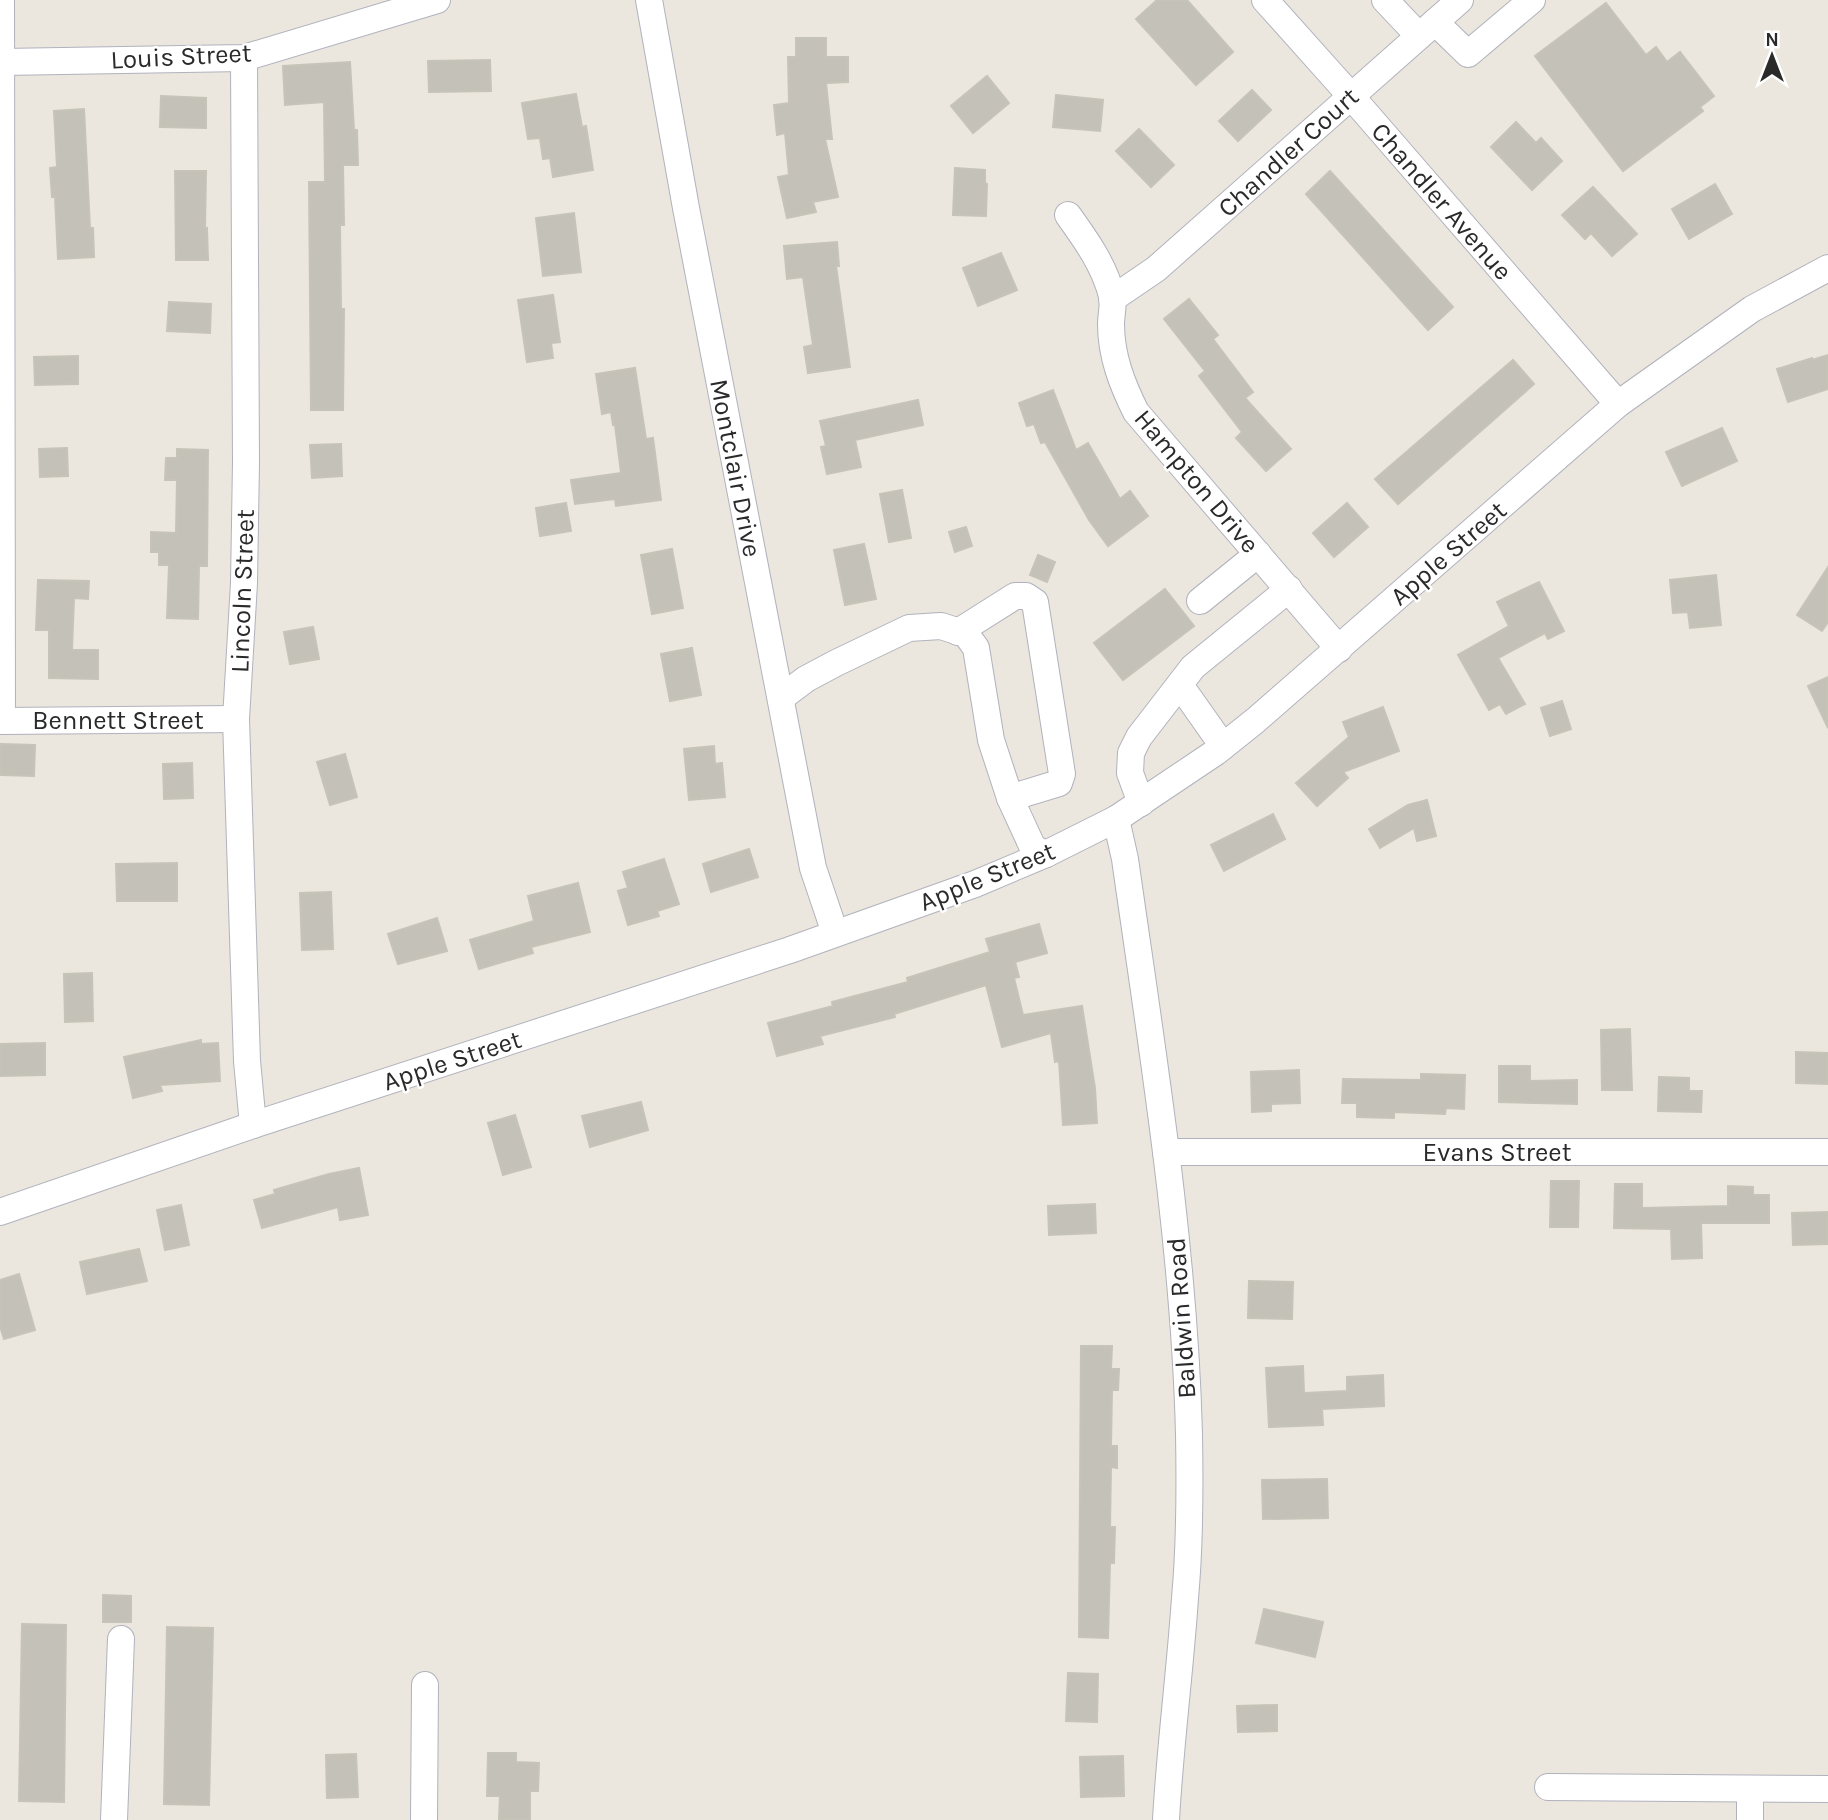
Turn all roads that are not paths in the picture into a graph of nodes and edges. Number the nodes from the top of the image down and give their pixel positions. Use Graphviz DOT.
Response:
graph roads {
  1 [pos="1,0"];
  2 [pos="437,0"];
  3 [pos="649,0"];
  4 [pos="1385,0"];
  5 [pos="1460,0"];
  6 [pos="1532,0"];
  7 [pos="1279,5"];
  8 [pos="1427,29"];
  9 [pos="244,58"];
  10 [pos="2,62"];
  11 [pos="1350,95"];
  12 [pos="1068,215"];
  13 [pos="1828,268"];
  14 [pos="1112,299"];
  15 [pos="1,335"];
  16 [pos="1618,404"];
  17 [pos="1258,554"];
  18 [pos="1289,589"];
  19 [pos="1200,601"];
  20 [pos="958,632"];
  21 [pos="1339,649"];
  22 [pos="1180,685"];
  23 [pos="782,697"];
  24 [pos="236,719"];
  25 [pos="1,721"];
  26 [pos="1223,746"];
  27 [pos="1010,798"];
  28 [pos="1141,803"];
  29 [pos="1116,819"];
  30 [pos="1046,854"];
  31 [pos="835,933"];
  32 [pos="253,1125"];
  33 [pos="1166,1152"];
  34 [pos="1828,1152"];
  35 [pos="0,1212"];
  36 [pos="121,1639"];
  37 [pos="425,1685"];
  38 [pos="1548,1787"];
  39 [pos="1750,1789"];
  40 [pos="1828,1789"];
  41 [pos="114,1820"];
  42 [pos="424,1820"];
  43 [pos="1166,1820"];
  44 [pos="1750,1820"];
  1 -- 10 [label="street"];
  2 -- 9 [label="street, Louis Street"];
  3 -- 23 [label="street, Montclair Drive"];
  4 -- 8 [label="street"];
  5 -- 8 [label="street, Chandler Court"];
  6 -- 8 [label="street"];
  7 -- 11 [label="street, Chandler Avenue"];
  8 -- 11 [label="street, Chandler Court"];
  9 -- 10 [label="street, Louis Street"];
  9 -- 24 [label="street, Lincoln Street"];
  10 -- 15 [label="street"];
  11 -- 14 [label="street, Chandler Court"];
  11 -- 16 [label="street, Chandler Avenue"];
  12 -- 14 [label="street, Hampton Drive"];
  13 -- 16 [label="street, Apple Street"];
  14 -- 17 [label="street, Hampton Drive"];
  15 -- 25 [label="street"];
  16 -- 21 [label="street, Apple Street"];
  17 -- 18 [label="street, Hampton Drive"];
  17 -- 19 [label="street"];
  18 -- 21 [label="street, Hampton Drive"];
  18 -- 22 [label="street"];
  20 -- 23 [label="street"];
  20 -- 27 [label="street"];
  20 -- 27 [label="street"];
  21 -- 26 [label="street, Apple Street"];
  22 -- 26 [label="street"];
  22 -- 28 [label="street"];
  23 -- 31 [label="street, Montclair Drive"];
  24 -- 25 [label="street, Bennett Street"];
  24 -- 32 [label="street, Lincoln Street"];
  26 -- 28 [label="street, Apple Street"];
  27 -- 30 [label="street"];
  28 -- 29 [label="street, Apple Street"];
  29 -- 30 [label="street, Apple Street"];
  29 -- 33 [label="street, Baldwin Road"];
  30 -- 31 [label="street, Apple Street"];
  31 -- 32 [label="street, Apple Street"];
  32 -- 35 [label="street, Apple Street"];
  33 -- 34 [label="street, Evans Street"];
  33 -- 43 [label="street, Baldwin Road"];
  36 -- 41 [label="street"];
  37 -- 42 [label="street"];
  38 -- 39 [label="street"];
  39 -- 40 [label="street"];
  39 -- 44 [label="street"];
}
